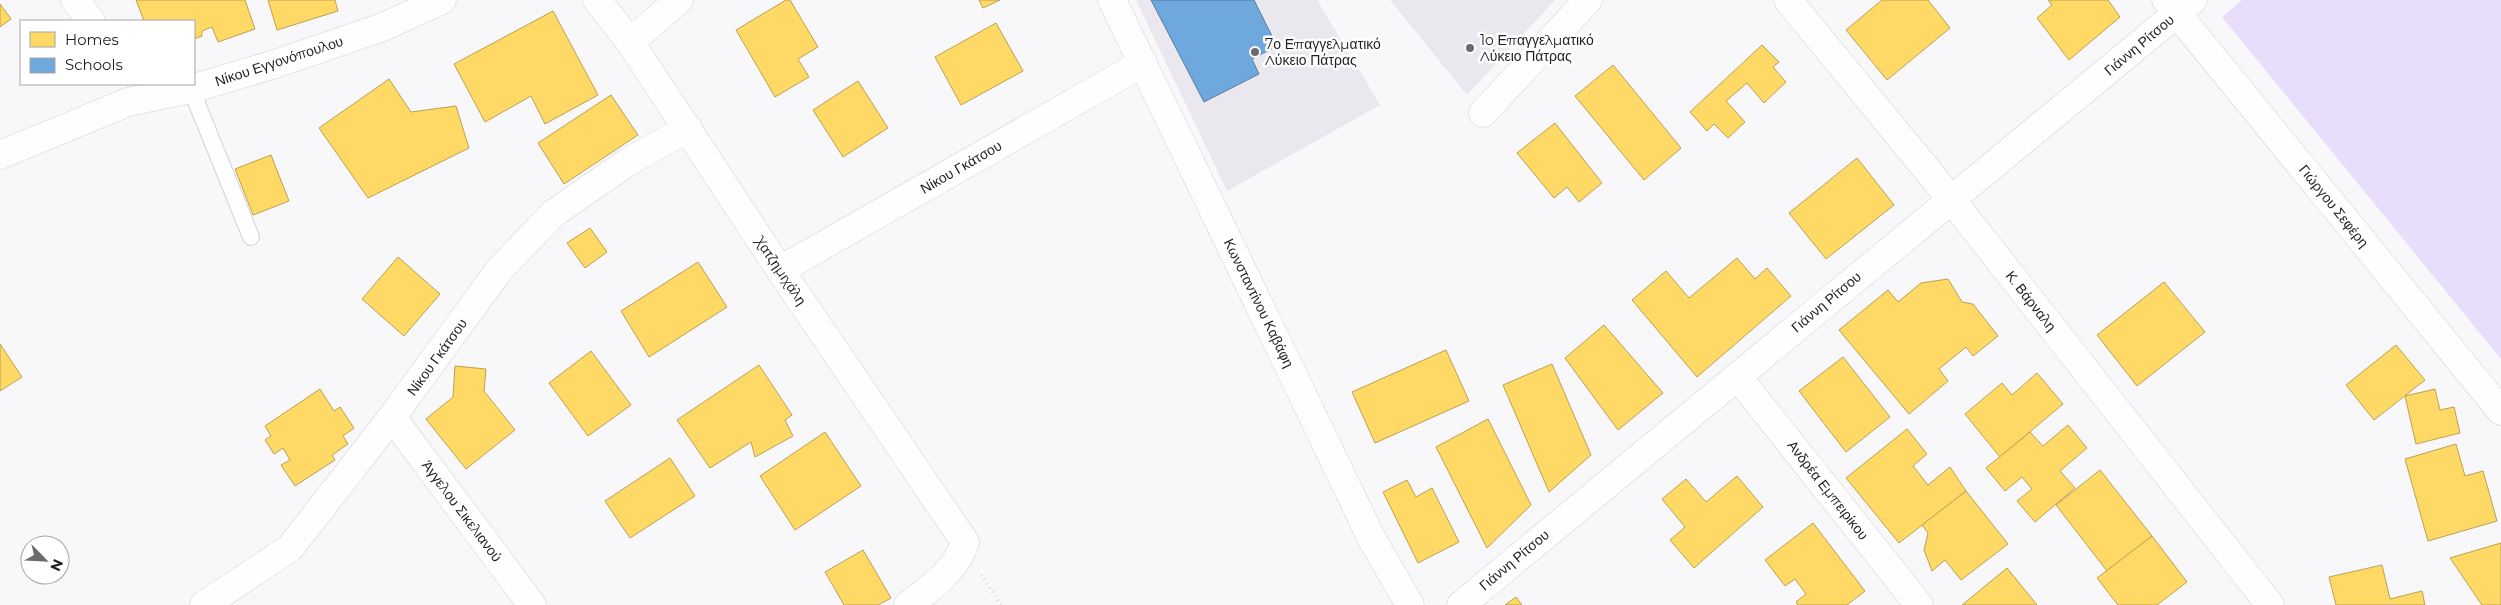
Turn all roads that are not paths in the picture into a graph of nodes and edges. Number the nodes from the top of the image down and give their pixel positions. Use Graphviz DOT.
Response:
graph roads {
  1 [pos="75,0"];
  2 [pos="442,0"];
  3 [pos="597,0"];
  4 [pos="679,0"];
  5 [pos="1112,0"];
  6 [pos="1588,0"];
  7 [pos="1788,0"];
  8 [pos="2179,4"];
  9 [pos="90,20"];
  10 [pos="630,42"];
  11 [pos="1143,63"];
  12 [pos="191,89"];
  13 [pos="144,90"];
  14 [pos="1482,113"];
  15 [pos="688,128"];
  16 [pos="0,155"];
  17 [pos="1951,199"];
  18 [pos="251,237"];
  19 [pos="780,270"];
  20 [pos="1738,376"];
  21 [pos="2501,411"];
  22 [pos="392,418"];
  23 [pos="1912,602"];
  24 [pos="204,605"];
  25 [pos="532,605"];
  26 [pos="908,605"];
  27 [pos="1410,605"];
  28 [pos="1461,605"];
  29 [pos="2270,605"];
  1 -- 9 [label="street"];
  2 -- 12 [label="street, Νίκου Εγγονόπουλου"];
  3 -- 10 [label="street, Χατζημιχάλη"];
  4 -- 10 [label="street"];
  5 -- 11 [label="street, Κωνσταντίνου Καβάφη"];
  6 -- 14 [label="street"];
  7 -- 17 [label="street, Κ. Βάρναλη"];
  8 -- 17 [label="street, Γιάννη Ρίτσου"];
  8 -- 21 [label="street, Γιώργου Σεφέρη"];
  10 -- 15 [label="street, Χατζημιχάλη"];
  11 -- 19 [label="street, Νίκου Γκάτσου"];
  11 -- 27 [label="street, Κωνσταντίνου Καβάφη"];
  12 -- 13 [label="street, Νίκου Εγγονόπουλου"];
  12 -- 18 [label="lane"];
  13 -- 16 [label="street, Νίκου Εγγονόπουλου"];
  15 -- 19 [label="street, Χατζημιχάλη"];
  15 -- 22 [label="street, Νίκου Γκάτσου"];
  17 -- 20 [label="street, Γιάννη Ρίτσου"];
  17 -- 29 [label="street, Κ. Βάρναλη"];
  19 -- 26 [label="street, Χατζημιχάλη"];
  20 -- 23 [label="street, Ανδρέα Εμπειρίκου"];
  20 -- 28 [label="street, Γιάννη Ρίτσου"];
  22 -- 24 [label="street, Νίκου Γκάτσου"];
  22 -- 25 [label="street, Άγγελου Σικελιανού"];
}
